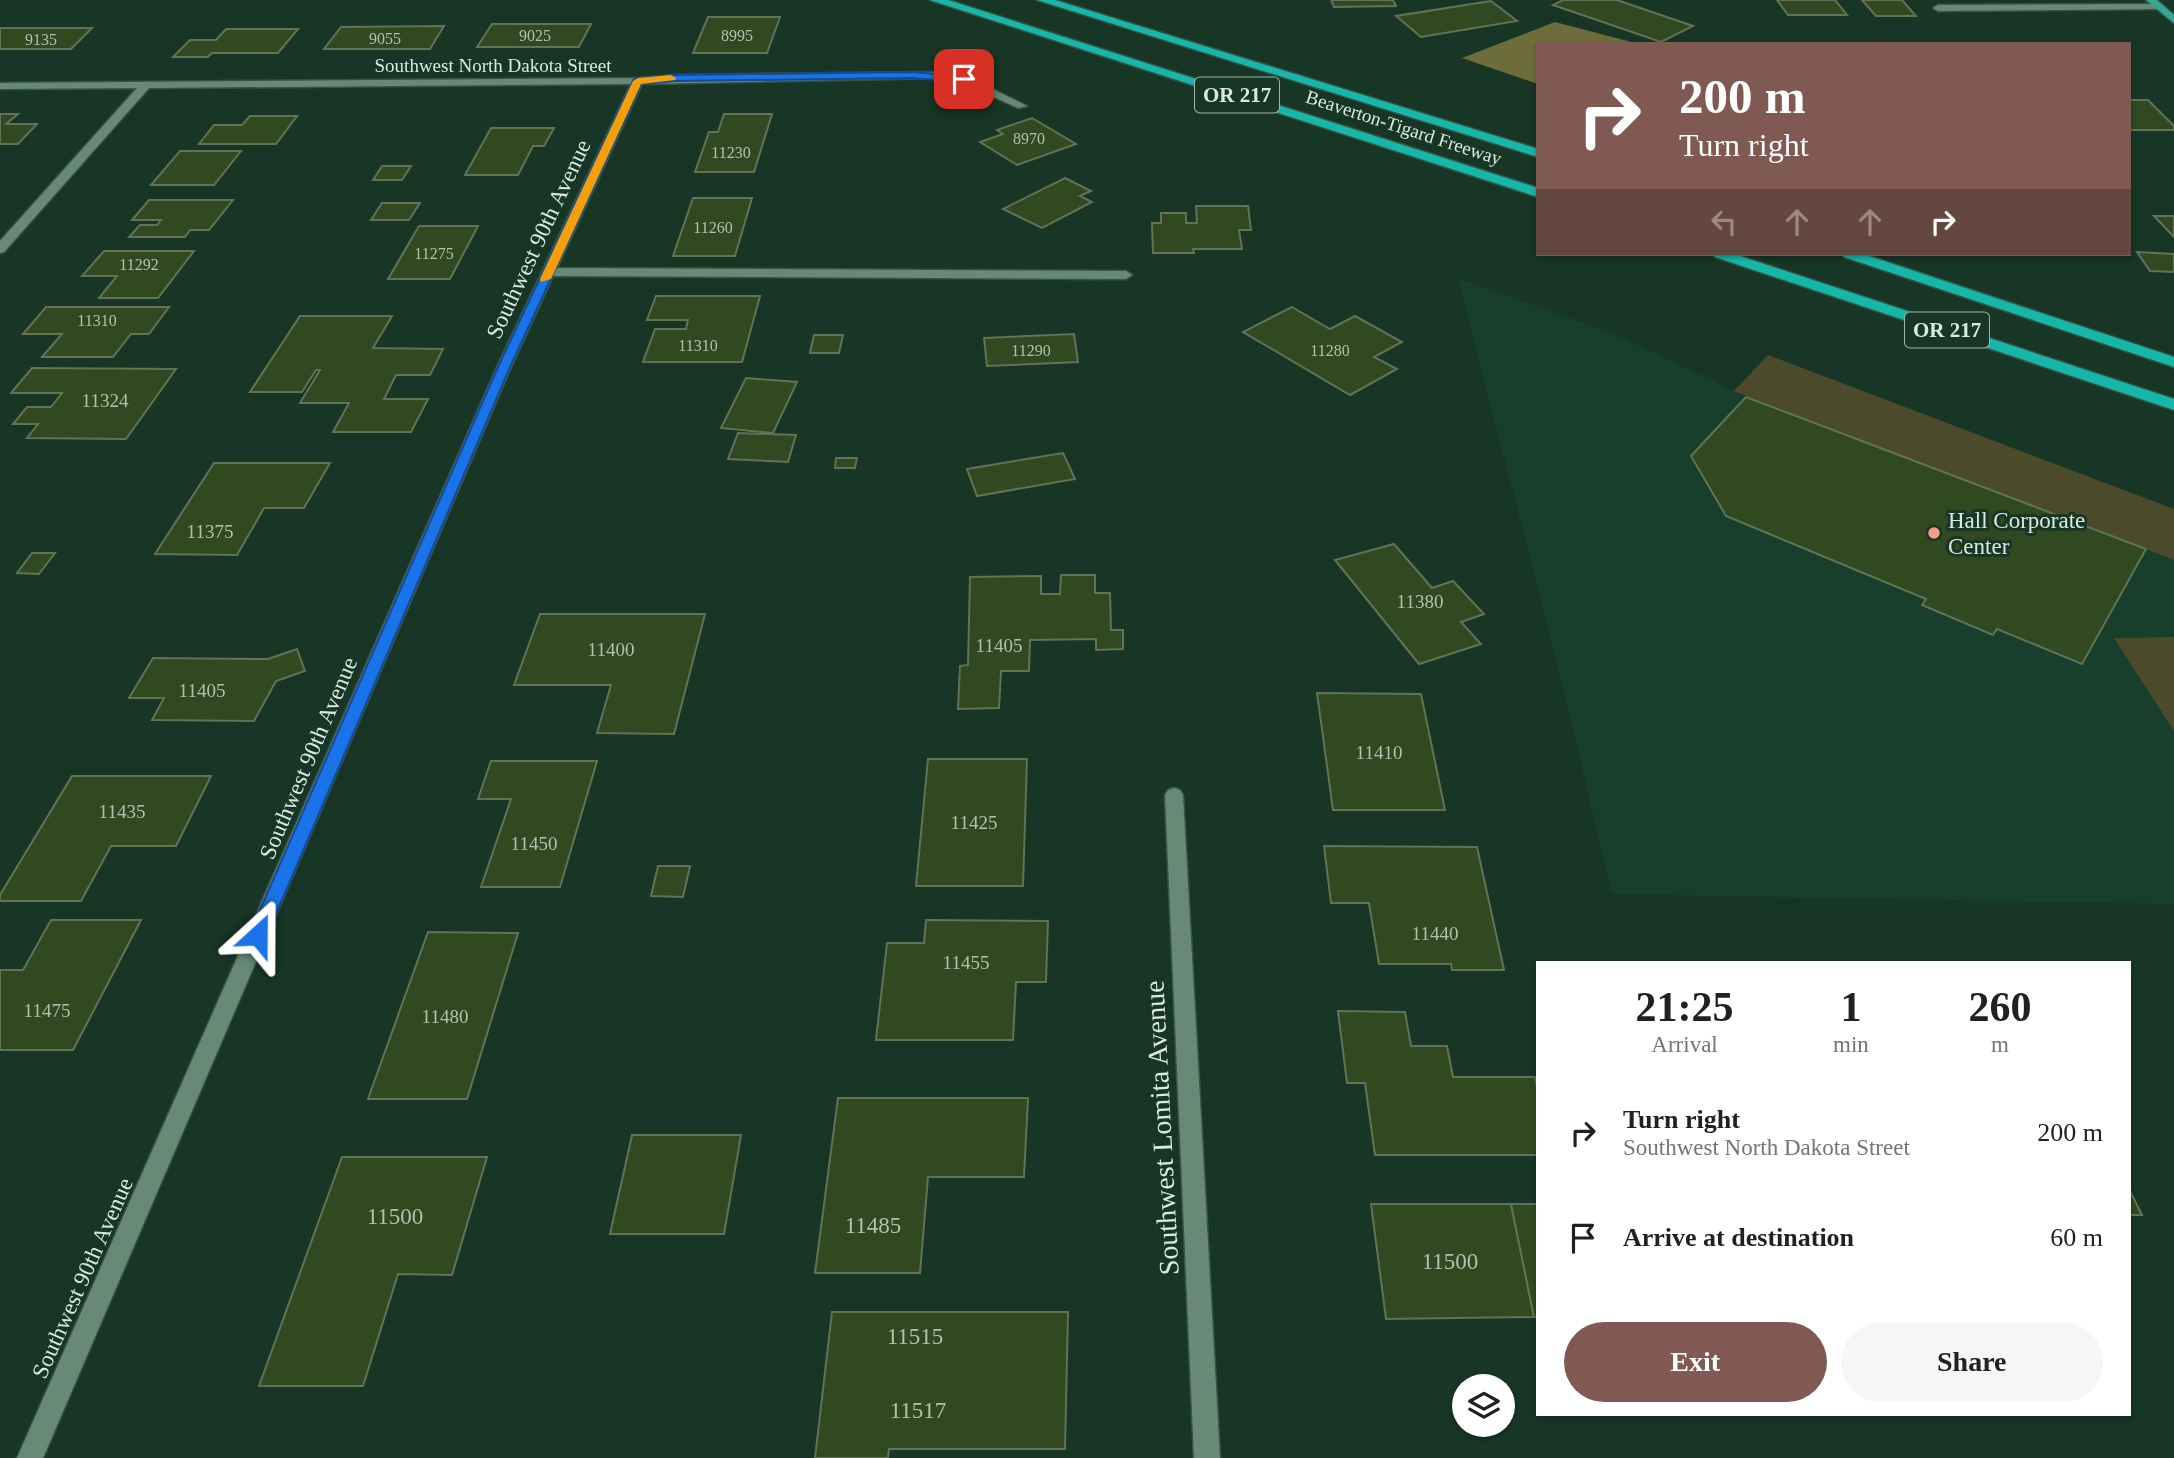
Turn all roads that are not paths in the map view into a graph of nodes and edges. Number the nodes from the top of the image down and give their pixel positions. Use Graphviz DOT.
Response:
graph roads {
  1 [pos="936,0"];
  2 [pos="1043,0"];
  3 [pos="2155,3"];
  4 [pos="2039,4"];
  5 [pos="1938,8"];
  6 [pos="2174,20"];
  7 [pos="638,81"];
  8 [pos="0,86"];
  9 [pos="145,86"];
  10 [pos="1022,106"];
  11 [pos="1536,152"];
  12 [pos="1536,192"];
  13 [pos="0,249"];
  14 [pos="1726,256"];
  15 [pos="1855,256"];
  16 [pos="549,272"];
  17 [pos="1126,275"];
  18 [pos="2174,362"];
  19 [pos="2174,405"];
  20 [pos="1174,795"];
  21 [pos="30,1458"];
  22 [pos="1208,1458"];
  1 -- 12 [label="highway, Beaverton-Tigard Freeway / OR 217"];
  2 -- 11 [label="highway, Beaverton-Tigard Freeway / OR 217"];
  3 -- 4 [label="street"];
  3 -- 6 [label="main road"];
  4 -- 5 [label="street"];
  7 -- 9 [label="street, Southwest North Dakota Street"];
  7 -- 10 [label="street, Southwest North Dakota Street"];
  7 -- 16 [label="street, Southwest 90th Avenue"];
  8 -- 9 [label="street, Southwest North Dakota Street"];
  9 -- 13 [label="street"];
  14 -- 19 [label="highway, OR 217"];
  15 -- 18 [label="highway, OR 217"];
  16 -- 17 [label="street"];
  16 -- 21 [label="street, Southwest 90th Avenue"];
  20 -- 22 [label="street, Southwest Lomita Avenue"];
}
